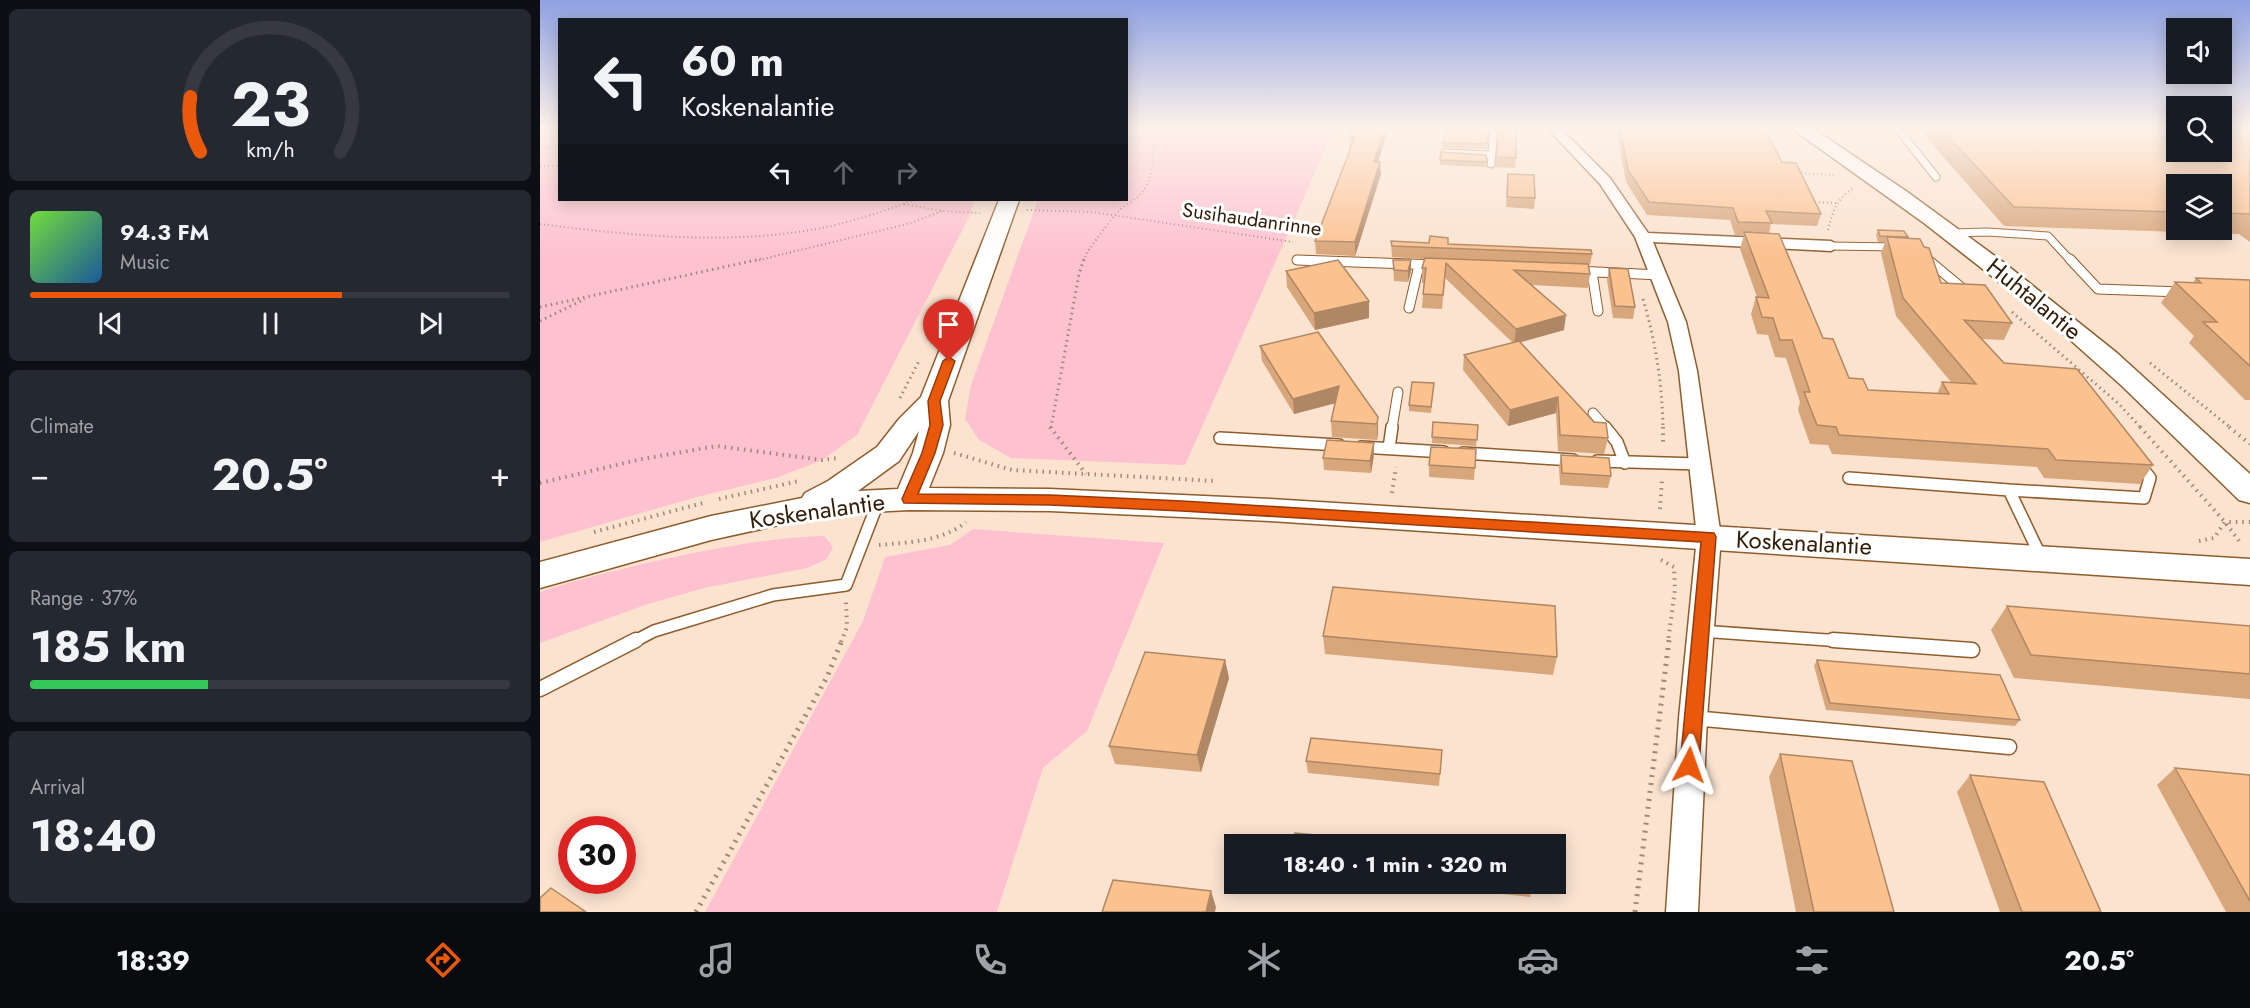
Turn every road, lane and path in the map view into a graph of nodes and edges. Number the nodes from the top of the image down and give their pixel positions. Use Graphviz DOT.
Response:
graph roads {
  1 [pos="1150,171"];
  2 [pos="1594,171"];
  3 [pos="1835,171"];
  4 [pos="1861,171"];
  5 [pos="1931,171"];
  6 [pos="1789,173"];
  7 [pos="1936,177"];
  8 [pos="1850,180"];
  9 [pos="911,201"];
  10 [pos="1801,201"];
  11 [pos="1837,203"];
  12 [pos="904,204"];
  13 [pos="1008,205"];
  14 [pos="981,206"];
  15 [pos="943,211"];
  16 [pos="979,213"];
  17 [pos="1116,215"];
  18 [pos="975,223"];
  19 [pos="540,224"];
  20 [pos="1951,233"];
  21 [pos="1642,237"];
  22 [pos="1300,243"];
  23 [pos="1831,246"];
  24 [pos="1903,248"];
  25 [pos="1918,251"];
  26 [pos="1297,260"];
  27 [pos="1419,265"];
  28 [pos="1453,266"];
  29 [pos="1569,271"];
  30 [pos="1592,272"];
  31 [pos="1636,274"];
  32 [pos="1660,275"];
  33 [pos="1963,289"];
  34 [pos="2194,293"];
  35 [pos="591,296"];
  36 [pos="540,307"];
  37 [pos="1409,308"];
  38 [pos="2011,310"];
  39 [pos="1598,311"];
  40 [pos="540,321"];
  41 [pos="922,355"];
  42 [pos="1398,392"];
  43 [pos="934,401"];
  44 [pos="896,405"];
  45 [pos="1593,413"];
  46 [pos="1220,438"];
  47 [pos="1394,449"];
  48 [pos="888,454"];
  49 [pos="845,457"];
  50 [pos="2135,459"];
  51 [pos="1625,463"];
  52 [pos="1663,464"];
  53 [pos="1699,464"];
  54 [pos="1086,475"];
  55 [pos="1849,478"];
  56 [pos="540,483"];
  57 [pos="2009,490"];
  58 [pos="2250,492"];
  59 [pos="1392,493"];
  60 [pos="894,499"];
  61 [pos="802,509"];
  62 [pos="1652,521"];
  63 [pos="1708,537"];
  64 [pos="2041,557"];
  65 [pos="2248,560"];
  66 [pos="540,576"];
  67 [pos="846,585"];
  68 [pos="1700,631"];
  69 [pos="1972,650"];
  70 [pos="540,689"];
  71 [pos="1693,718"];
  72 [pos="2010,747"];
  73 [pos="696,912"];
  74 [pos="1635,912"];
  75 [pos="1682,912"];
  1 -- 17 [label="path"];
  2 -- 21 [label="street"];
  3 -- 6 [label="path"];
  4 -- 20 [label="street, Huhtalantie"];
  5 -- 7 [label="lane"];
  8 -- 11 [label="path"];
  9 -- 12 [label="path"];
  10 -- 11 [label="path"];
  11 -- 23 [label="path"];
  12 -- 15 [label="path, Susihaudanrinne"];
  12 -- 19 [label="path"];
  13 -- 16 [label="path, Susihaudanrinne"];
  13 -- 17 [label="path, Susihaudanrinne"];
  13 -- 43 [label="street"];
  14 -- 16 [label="path"];
  15 -- 16 [label="path, Susihaudanrinne"];
  15 -- 35 [label="path"];
  16 -- 18 [label="path"];
  17 -- 22 [label="path, Susihaudanrinne"];
  17 -- 54 [label="path"];
  20 -- 34 [label="lane"];
  20 -- 58 [label="street, Huhtalantie"];
  21 -- 23 [label="street"];
  21 -- 32 [label="street"];
  23 -- 24 [label="lane"];
  25 -- 33 [label="lane"];
  26 -- 27 [label="lane"];
  27 -- 28 [label="lane"];
  27 -- 37 [label="lane"];
  29 -- 30 [label="lane"];
  30 -- 31 [label="lane"];
  30 -- 39 [label="lane"];
  31 -- 32 [label="lane"];
  31 -- 52 [label="path"];
  32 -- 53 [label="street"];
  35 -- 36 [label="path"];
  35 -- 40 [label="path"];
  38 -- 65 [label="path"];
  41 -- 44 [label="path"];
  42 -- 47 [label="lane"];
  43 -- 48 [label="street"];
  43 -- 60 [label="street"];
  45 -- 51 [label="lane"];
  46 -- 47 [label="lane"];
  47 -- 51 [label="lane"];
  47 -- 59 [label="path"];
  48 -- 60 [label="street"];
  48 -- 61 [label="street"];
  49 -- 56 [label="path"];
  50 -- 57 [label="lane"];
  51 -- 52 [label="lane"];
  52 -- 53 [label="lane"];
  52 -- 62 [label="path"];
  53 -- 63 [label="street"];
  55 -- 57 [label="lane"];
  57 -- 64 [label="lane"];
  60 -- 61 [label="street, Koskenalantie"];
  60 -- 62 [label="street, Koskenalantie"];
  60 -- 67 [label="lane"];
  61 -- 66 [label="street, Koskenalantie"];
  62 -- 63 [label="street, Koskenalantie"];
  62 -- 74 [label="path"];
  63 -- 64 [label="street, Koskenalantie"];
  63 -- 68 [label="street"];
  64 -- 65 [label="street, Koskenalantie"];
  67 -- 70 [label="lane"];
  67 -- 73 [label="path"];
  68 -- 69 [label="lane"];
  68 -- 71 [label="street"];
  71 -- 72 [label="lane"];
  71 -- 75 [label="street"];
}
